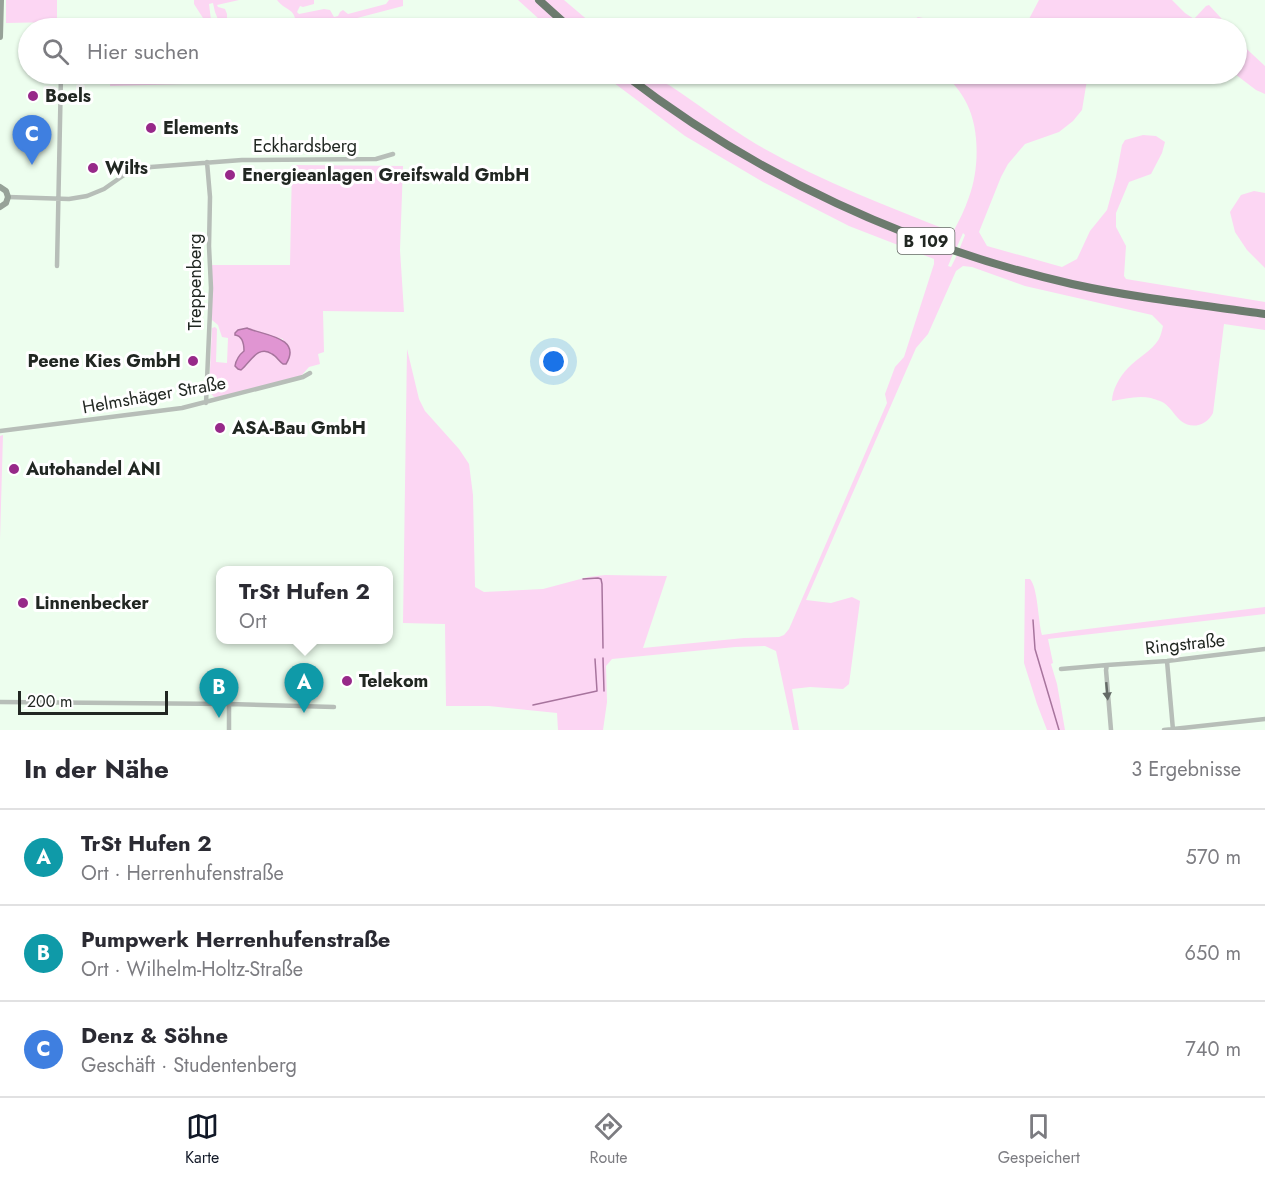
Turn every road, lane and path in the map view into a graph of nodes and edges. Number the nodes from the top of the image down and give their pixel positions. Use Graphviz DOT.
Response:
graph roads {
  1 [pos="0,0"];
  2 [pos="539,0"];
  3 [pos="559,18"];
  4 [pos="0,37"];
  5 [pos="61,84"];
  6 [pos="638,84"];
  7 [pos="393,154"];
  8 [pos="207,162"];
  9 [pos="0,187"];
  10 [pos="8,197"];
  11 [pos="59,198"];
  12 [pos="0,207"];
  13 [pos="57,266"];
  14 [pos="1265,314"];
  15 [pos="310,373"];
  16 [pos="206,403"];
  17 [pos="0,431"];
  18 [pos="1265,649"];
  19 [pos="1167,660"];
  20 [pos="1107,665"];
  21 [pos="1061,669"];
  22 [pos="0,702"];
  23 [pos="229,704"];
  24 [pos="334,707"];
  25 [pos="1265,719"];
  26 [pos="229,730"];
  27 [pos="1111,730"];
  28 [pos="1164,730"];
  29 [pos="1173,730"];
  1 -- 4 [label="main road"];
  2 -- 3 [label="highway"];
  5 -- 11 [label="street"];
  6 -- 14 [label="highway, B 109"];
  7 -- 8 [label="street, Eckhardsberg"];
  8 -- 11 [label="street, Eckhardsberg"];
  8 -- 16 [label="street, Treppenberg"];
  9 -- 10 [label="main road"];
  10 -- 11 [label="street, Eckhardsberg"];
  10 -- 12 [label="main road"];
  11 -- 13 [label="street"];
  15 -- 16 [label="street, Helmshäger Straße"];
  16 -- 17 [label="street, Helmshäger Straße"];
  18 -- 19 [label="street, Ringstraße"];
  19 -- 20 [label="street, Ringstraße"];
  19 -- 29 [label="street"];
  20 -- 21 [label="street, Ringstraße"];
  20 -- 27 [label="street, one-way"];
  22 -- 23 [label="street"];
  23 -- 24 [label="street"];
  23 -- 26 [label="street"];
  25 -- 29 [label="street"];
  28 -- 29 [label="street"];
}
